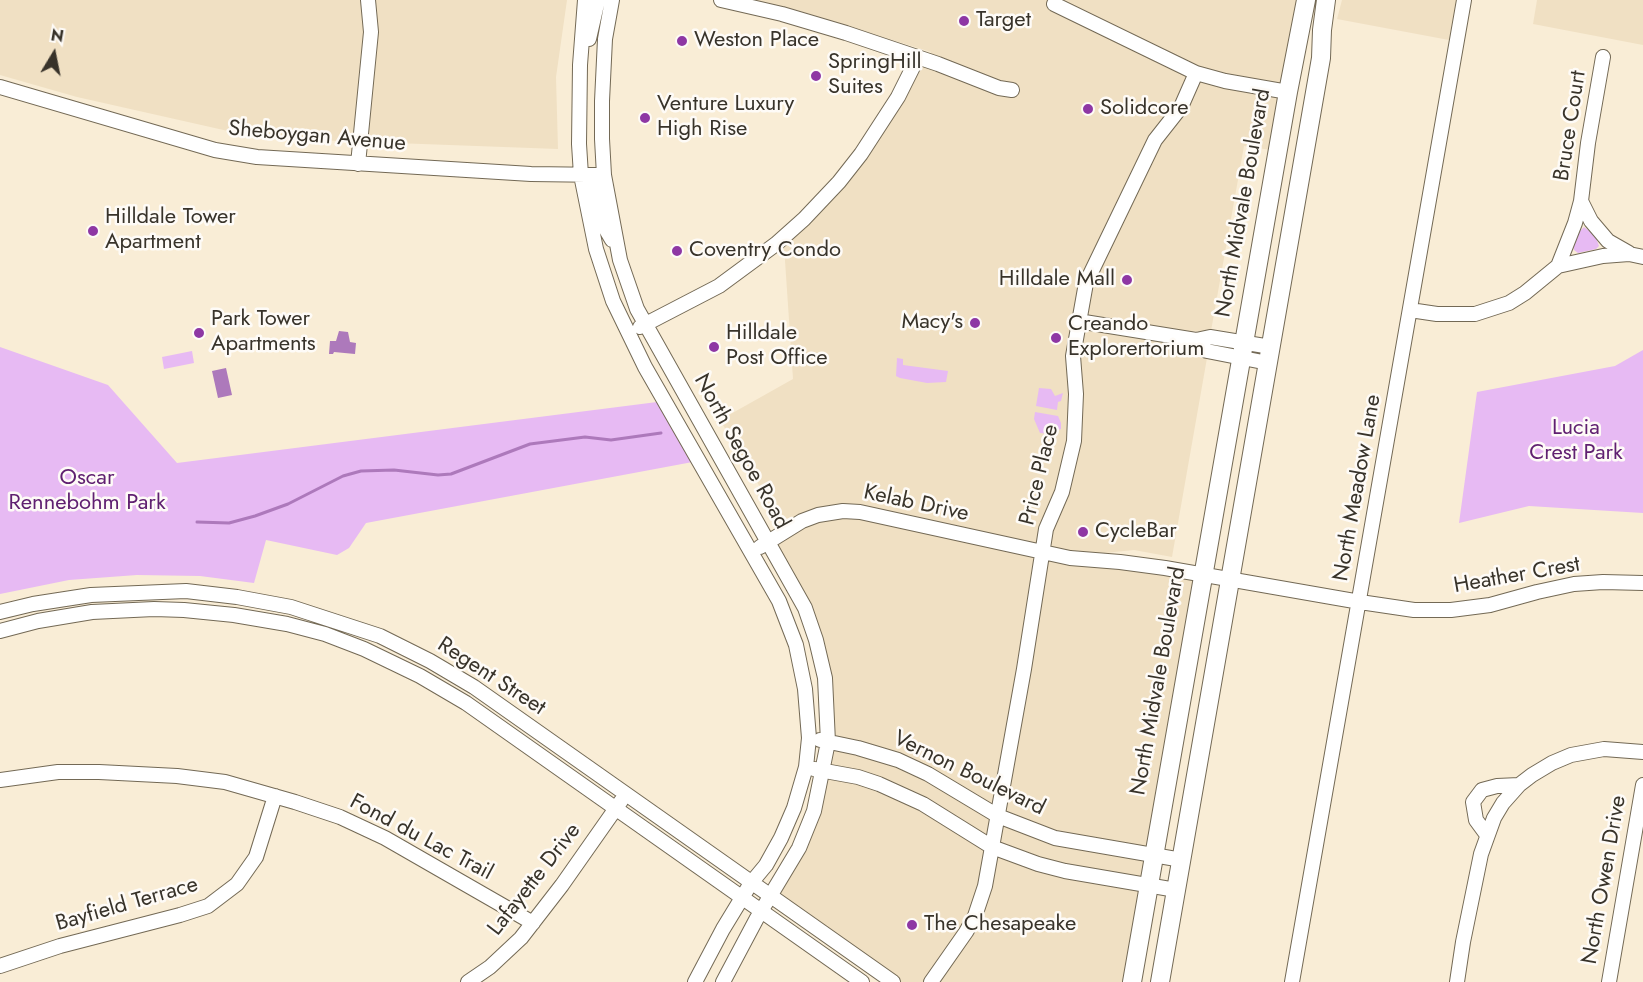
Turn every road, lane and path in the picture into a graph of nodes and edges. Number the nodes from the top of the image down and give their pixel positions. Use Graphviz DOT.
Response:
graph roads {
  1 [pos="368,0"];
  2 [pos="585,0"];
  3 [pos="598,0"];
  4 [pos="612,0"];
  5 [pos="722,0"];
  6 [pos="1306,0"];
  7 [pos="1326,0"];
  8 [pos="1337,0"];
  9 [pos="1464,0"];
  10 [pos="1054,4"];
  11 [pos="918,57"];
  12 [pos="1604,57"];
  13 [pos="1321,58"];
  14 [pos="1196,73"];
  15 [pos="580,81"];
  16 [pos="0,87"];
  17 [pos="1012,90"];
  18 [pos="1288,92"];
  19 [pos="358,164"];
  20 [pos="581,175"];
  21 [pos="604,175"];
  22 [pos="1581,201"];
  23 [pos="618,246"];
  24 [pos="1636,255"];
  25 [pos="1558,266"];
  26 [pos="1410,310"];
  27 [pos="1078,321"];
  28 [pos="646,324"];
  29 [pos="628,332"];
  30 [pos="1243,350"];
  31 [pos="1270,355"];
  32 [pos="768,543"];
  33 [pos="753,552"];
  34 [pos="1043,552"];
  35 [pos="1203,574"];
  36 [pos="1230,578"];
  37 [pos="1643,583"];
  38 [pos="1360,602"];
  39 [pos="0,612"];
  40 [pos="0,631"];
  41 [pos="809,738"];
  42 [pos="828,742"];
  43 [pos="1643,752"];
  44 [pos="806,768"];
  45 [pos="824,770"];
  46 [pos="0,780"];
  47 [pos="1519,785"];
  48 [pos="1643,785"];
  49 [pos="625,794"];
  50 [pos="275,796"];
  51 [pos="615,809"];
  52 [pos="998,816"];
  53 [pos="1487,835"];
  54 [pos="992,847"];
  55 [pos="1153,855"];
  56 [pos="1182,860"];
  57 [pos="752,883"];
  58 [pos="1148,884"];
  59 [pos="1176,890"];
  60 [pos="770,896"];
  61 [pos="742,898"];
  62 [pos="761,912"];
  63 [pos="533,923"];
  64 [pos="0,966"];
  65 [pos="468,982"];
  66 [pos="695,982"];
  67 [pos="723,982"];
  68 [pos="862,982"];
  69 [pos="893,982"];
  70 [pos="931,982"];
  71 [pos="1132,982"];
  72 [pos="1160,982"];
  73 [pos="1292,982"];
  74 [pos="1457,982"];
  75 [pos="1609,982"];
  1 -- 19 [label="street"];
  2 -- 15 [label="street, North Segoe Road"];
  3 -- 15 [label="street"];
  4 -- 21 [label="street, North Segoe Road"];
  5 -- 11 [label="street"];
  6 -- 18 [label="main road, North Midvale Boulevard"];
  7 -- 13 [label="main road"];
  8 -- 13 [label="main road"];
  9 -- 26 [label="street, North Meadow Lane"];
  10 -- 14 [label="street"];
  11 -- 17 [label="street"];
  11 -- 28 [label="street"];
  12 -- 22 [label="street, Bruce Court"];
  13 -- 31 [label="main road"];
  14 -- 18 [label="street"];
  14 -- 27 [label="street, Price Place"];
  15 -- 20 [label="street, North Segoe Road"];
  16 -- 19 [label="street, Sheboygan Avenue"];
  18 -- 30 [label="main road, North Midvale Boulevard"];
  19 -- 20 [label="street, Sheboygan Avenue"];
  20 -- 21 [label="street, Sheboygan Avenue"];
  20 -- 23 [label="street"];
  20 -- 29 [label="street, North Segoe Road"];
  21 -- 23 [label="street, North Segoe Road"];
  22 -- 24 [label="street, Bruce Court"];
  22 -- 25 [label="street, Bruce Court"];
  23 -- 28 [label="street, North Segoe Road"];
  24 -- 25 [label="street"];
  25 -- 26 [label="street"];
  26 -- 38 [label="street, North Meadow Lane"];
  27 -- 30 [label="street"];
  27 -- 34 [label="street, Price Place"];
  28 -- 29 [label="street"];
  28 -- 32 [label="street, North Segoe Road"];
  29 -- 33 [label="street, North Segoe Road"];
  30 -- 31 [label="street"];
  30 -- 35 [label="main road, North Midvale Boulevard"];
  31 -- 36 [label="main road"];
  32 -- 33 [label="street, Kelab Drive"];
  32 -- 34 [label="street, Kelab Drive"];
  32 -- 42 [label="street, North Segoe Road"];
  33 -- 41 [label="street, North Segoe Road"];
  34 -- 35 [label="street, Heather Crest"];
  34 -- 52 [label="street, Price Place"];
  35 -- 36 [label="street, Heather Crest"];
  35 -- 55 [label="main road, North Midvale Boulevard"];
  36 -- 38 [label="street, Heather Crest"];
  36 -- 56 [label="main road"];
  37 -- 38 [label="street, Heather Crest"];
  38 -- 73 [label="street, North Meadow Lane"];
  39 -- 49 [label="street, Regent Street"];
  40 -- 51 [label="street, Regent Street"];
  41 -- 42 [label="street, Vernon Boulevard"];
  41 -- 44 [label="street, North Segoe Road"];
  42 -- 45 [label="street, North Segoe Road"];
  42 -- 52 [label="street, Vernon Boulevard"];
  43 -- 47 [label="street"];
  44 -- 45 [label="street, Vernon Boulevard"];
  44 -- 57 [label="street, North Segoe Road"];
  45 -- 54 [label="street, Vernon Boulevard"];
  45 -- 60 [label="street, North Segoe Road"];
  46 -- 50 [label="street, Fond du Lac Trail"];
  47 -- 53 [label="street"];
  47 -- 53 [label="street"];
  48 -- 75 [label="street, North Owen Drive"];
  49 -- 51 [label="street, Lafayette Drive"];
  49 -- 57 [label="street, Regent Street"];
  50 -- 63 [label="street, Fond du Lac Trail"];
  50 -- 64 [label="street, Bayfield Terrace"];
  51 -- 61 [label="street, Regent Street"];
  51 -- 63 [label="street, Lafayette Drive"];
  52 -- 54 [label="street, Price Place"];
  52 -- 55 [label="street, Vernon Boulevard"];
  53 -- 74 [label="street"];
  54 -- 58 [label="street, Vernon Boulevard"];
  54 -- 70 [label="street, Price Place"];
  55 -- 56 [label="street, Vernon Boulevard"];
  55 -- 58 [label="main road, North Midvale Boulevard"];
  56 -- 59 [label="main road"];
  57 -- 60 [label="street, Regent Street"];
  57 -- 61 [label="street, North Segoe Road"];
  58 -- 59 [label="street, Vernon Boulevard"];
  58 -- 71 [label="main road, North Midvale Boulevard"];
  59 -- 72 [label="main road"];
  60 -- 62 [label="street, North Segoe Road"];
  60 -- 69 [label="street, Regent Street"];
  61 -- 62 [label="street, Regent Street"];
  61 -- 66 [label="street, North Segoe Road"];
  62 -- 67 [label="street, North Segoe Road"];
  62 -- 68 [label="street, Regent Street"];
  63 -- 65 [label="street, Lafayette Drive"];
}
